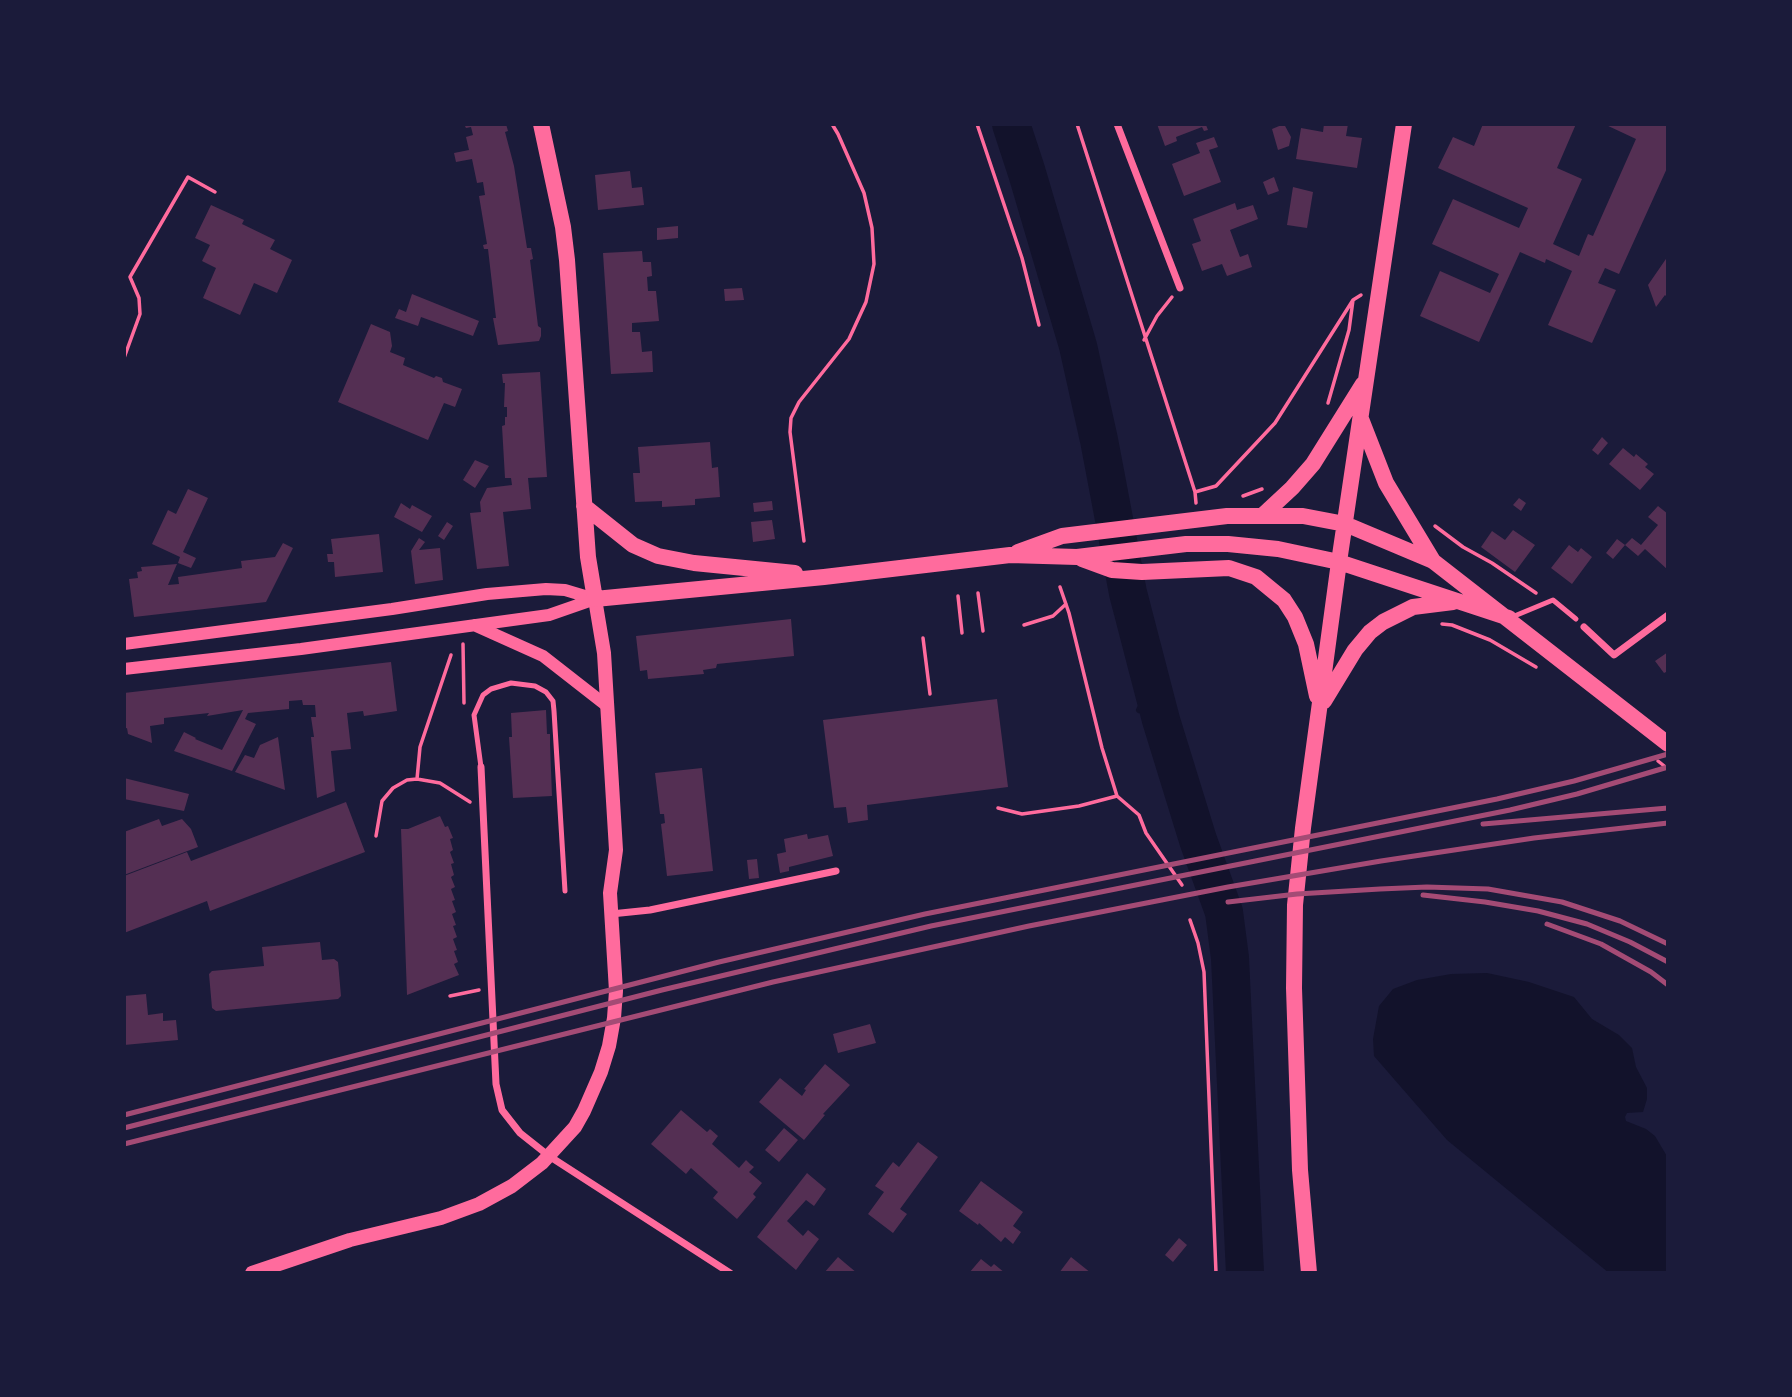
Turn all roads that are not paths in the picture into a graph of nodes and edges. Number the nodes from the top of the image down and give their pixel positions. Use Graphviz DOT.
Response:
graph roads {
  1 [pos="541,124"];
  2 [pos="1117,124"];
  3 [pos="1404,124"];
  4 [pos="1180,288"];
  5 [pos="1366,378"];
  6 [pos="1360,416"];
  7 [pos="584,506"];
  8 [pos="1264,514"];
  9 [pos="1345,524"];
  10 [pos="1010,555"];
  11 [pos="1072,557"];
  12 [pos="1433,561"];
  13 [pos="1339,562"];
  14 [pos="824,577"];
  15 [pos="595,599"];
  16 [pos="1458,602"];
  17 [pos="1668,615"];
  18 [pos="1509,618"];
  19 [pos="1576,619"];
  20 [pos="469,626"];
  21 [pos="1584,627"];
  22 [pos="124,644"];
  23 [pos="124,669"];
  24 [pos="607,706"];
  25 [pos="1319,709"];
  26 [pos="1668,744"];
  27 [pos="481,767"];
  28 [pos="835,871"];
  29 [pos="565,891"];
  30 [pos="611,914"];
  31 [pos="549,1156"];
  32 [pos="253,1273"];
  33 [pos="730,1273"];
  34 [pos="1309,1273"];
  1 -- 7 [label="main road"];
  2 -- 4 [label="street"];
  3 -- 5 [label="main road"];
  5 -- 6 [label="main road"];
  5 -- 8 [label="main road"];
  6 -- 9 [label="main road"];
  6 -- 12 [label="main road"];
  7 -- 14 [label="main road"];
  7 -- 15 [label="main road"];
  8 -- 9 [label="main road"];
  8 -- 10 [label="main road"];
  9 -- 12 [label="main road"];
  9 -- 13 [label="main road"];
  10 -- 11 [label="main road"];
  10 -- 14 [label="main road"];
  11 -- 13 [label="main road"];
  11 -- 25 [label="main road"];
  12 -- 18 [label="main road"];
  13 -- 16 [label="main road"];
  13 -- 25 [label="main road"];
  14 -- 15 [label="main road"];
  15 -- 20 [label="street"];
  15 -- 22 [label="street"];
  15 -- 24 [label="main road"];
  16 -- 18 [label="main road"];
  16 -- 25 [label="main road"];
  17 -- 21 [label="street"];
  18 -- 19 [label="lane"];
  18 -- 26 [label="main road"];
  20 -- 23 [label="street"];
  20 -- 24 [label="street"];
  24 -- 30 [label="main road"];
  25 -- 34 [label="main road"];
  27 -- 29 [label="lane"];
  27 -- 31 [label="street"];
  28 -- 30 [label="street"];
  30 -- 31 [label="main road"];
  31 -- 32 [label="main road"];
  31 -- 33 [label="street"];
}
